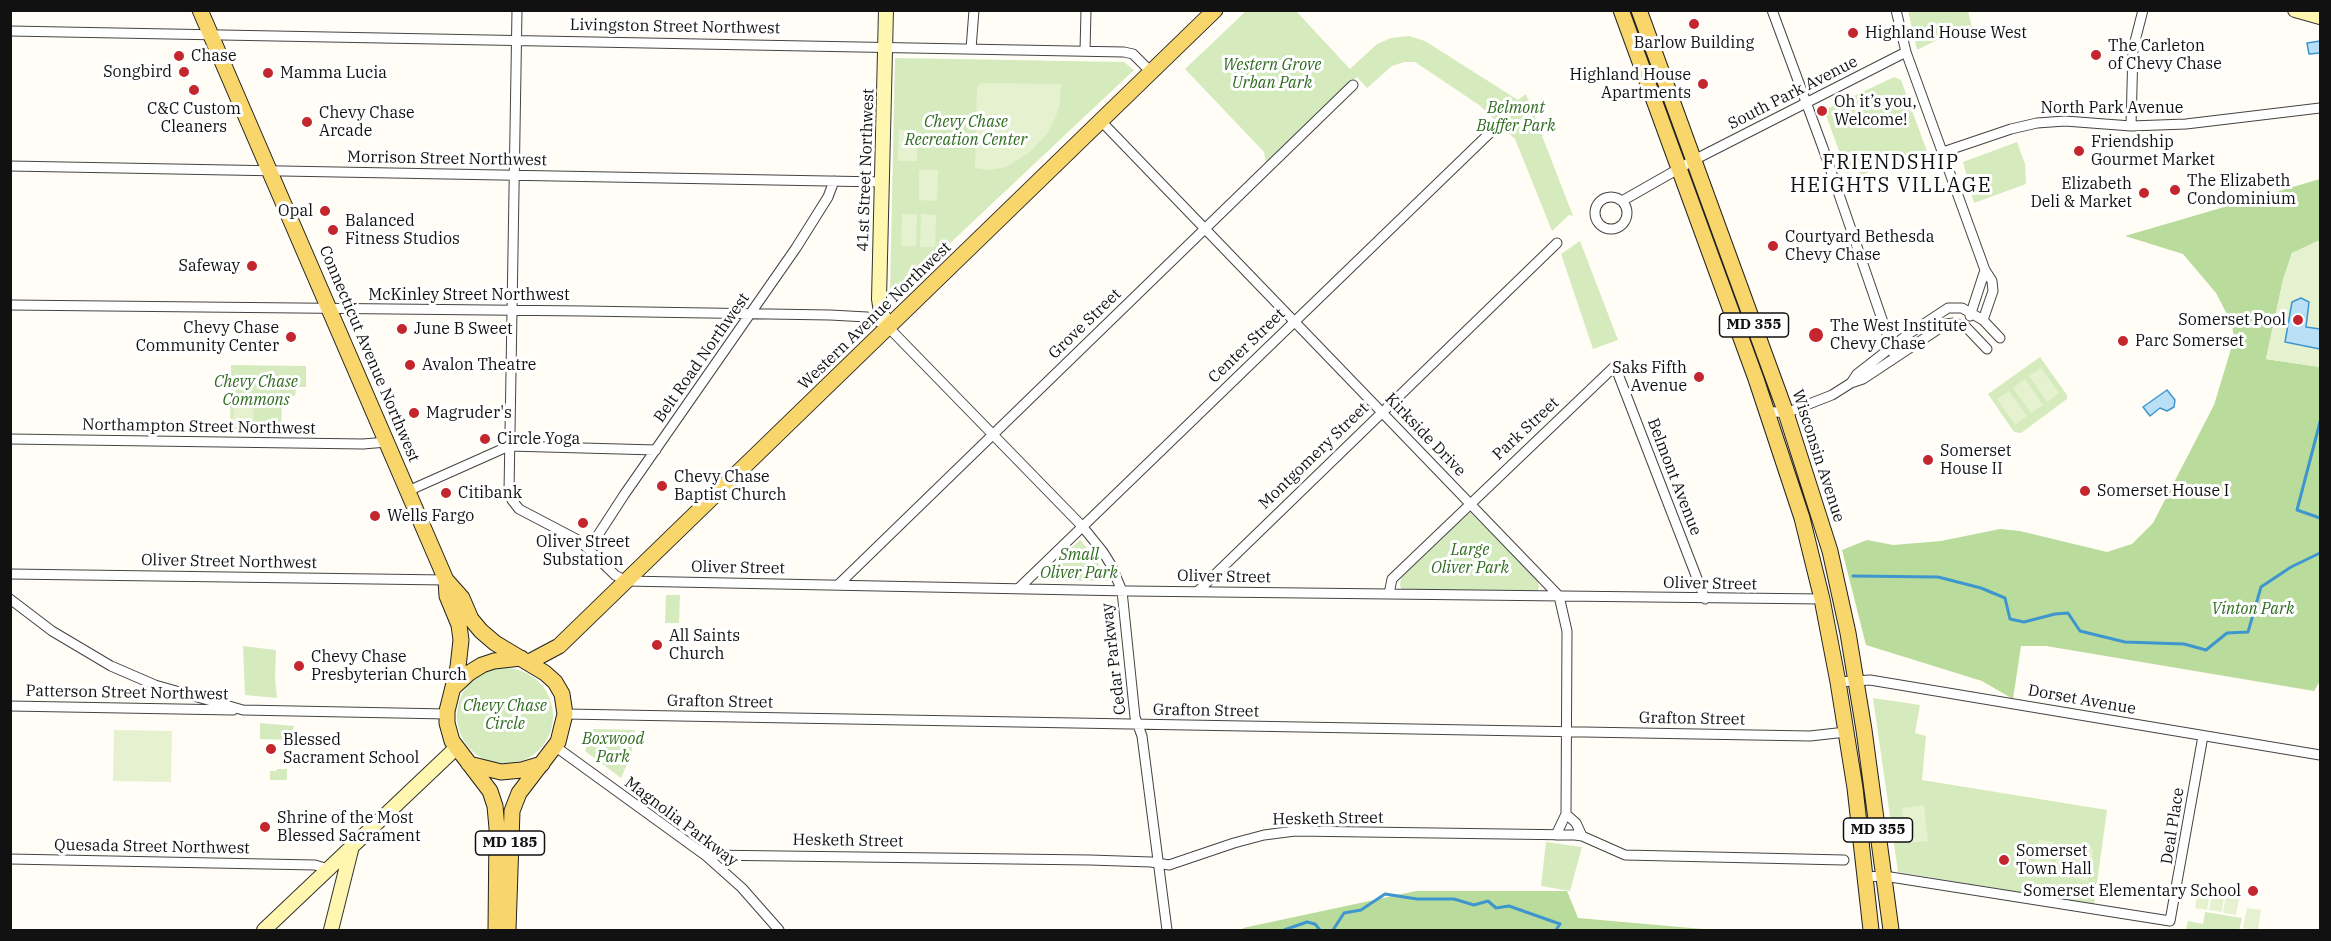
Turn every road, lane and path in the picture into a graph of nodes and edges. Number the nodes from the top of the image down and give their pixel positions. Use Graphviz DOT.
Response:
graph roads {
  1 [pos="200,10"];
  2 [pos="517,10"];
  3 [pos="886,10"];
  4 [pos="974,10"];
  5 [pos="1086,10"];
  6 [pos="1215,10"];
  7 [pos="1621,10"];
  8 [pos="1639,10"];
  9 [pos="1772,10"];
  10 [pos="1896,10"];
  11 [pos="2143,10"];
  12 [pos="2295,10"];
  13 [pos="2320,17"];
  14 [pos="10,31"];
  15 [pos="211,34"];
  16 [pos="517,39"];
  17 [pos="885,47"];
  18 [pos="971,49"];
  19 [pos="1085,51"];
  20 [pos="1906,52"];
  21 [pos="1151,72"];
  22 [pos="1353,85"];
  23 [pos="1806,103"];
  24 [pos="2320,108"];
  25 [pos="1101,121"];
  26 [pos="1497,126"];
  27 [pos="2131,126"];
  28 [pos="1942,152"];
  29 [pos="1694,160"];
  30 [pos="10,166"];
  31 [pos="1679,169"];
  32 [pos="270,171"];
  33 [pos="514,175"];
  34 [pos="834,181"];
  35 [pos="882,182"];
  36 [pos="1623,201"];
  37 [pos="1206,229"];
  38 [pos="1557,243"];
  39 [pos="1985,270"];
  40 [pos="10,304"];
  41 [pos="329,309"];
  42 [pos="512,311"];
  43 [pos="1971,313"];
  44 [pos="751,314"];
  45 [pos="1983,320"];
  46 [pos="1295,321"];
  47 [pos="1966,327"];
  48 [pos="889,328"];
  49 [pos="2000,338"];
  50 [pos="1987,349"];
  51 [pos="1893,352"];
  52 [pos="1615,366"];
  53 [pos="1382,411"];
  54 [pos="1766,411"];
  55 [pos="1786,413"];
  56 [pos="992,435"];
  57 [pos="10,439"];
  58 [pos="387,442"];
  59 [pos="509,446"];
  60 [pos="656,450"];
  61 [pos="408,491"];
  62 [pos="1470,503"];
  63 [pos="1082,526"];
  64 [pos="589,549"];
  65 [pos="10,574"];
  66 [pos="446,579"];
  67 [pos="626,581"];
  68 [pos="838,585"];
  69 [pos="1019,588"];
  70 [pos="1122,591"];
  71 [pos="1197,592"];
  72 [pos="1389,594"];
  73 [pos="1559,596"];
  74 [pos="10,599"];
  75 [pos="1705,599"];
  76 [pos="1822,600"];
  77 [pos="559,646"];
  78 [pos="525,660"];
  79 [pos="1856,680"];
  80 [pos="555,682"];
  81 [pos="1838,682"];
  82 [pos="454,687"];
  83 [pos="176,691"];
  84 [pos="10,706"];
  85 [pos="176,709"];
  86 [pos="243,710"];
  87 [pos="447,714"];
  88 [pos="565,714"];
  89 [pos="1138,725"];
  90 [pos="1565,732"];
  91 [pos="1846,732"];
  92 [pos="2203,736"];
  93 [pos="556,747"];
  94 [pos="456,748"];
  95 [pos="2320,756"];
  96 [pos="469,764"];
  97 [pos="542,764"];
  98 [pos="1566,814"];
  99 [pos="1556,835"];
  100 [pos="1582,836"];
  101 [pos="352,846"];
  102 [pos="705,855"];
  103 [pos="10,859"];
  104 [pos="1844,860"];
  105 [pos="1158,863"];
  106 [pos="328,869"];
  107 [pos="1884,876"];
  108 [pos="1865,877"];
  109 [pos="264,930"];
  110 [pos="331,930"];
  111 [pos="496,930"];
  112 [pos="508,930"];
  113 [pos="779,930"];
  114 [pos="1167,930"];
  115 [pos="1871,930"];
  116 [pos="1891,930"];
  1 -- 15 [label="main road, Connecticut Avenue Northwest"];
  2 -- 16 [label="street"];
  3 -- 17 [label="main road, 41st Street Northwest"];
  4 -- 18 [label="street"];
  5 -- 19 [label="street"];
  6 -- 21 [label="main road, Western Avenue Northwest"];
  7 -- 31 [label="main road, Wisconsin Avenue / MD 355"];
  8 -- 29 [label="main road, Wisconsin Avenue / MD 355"];
  9 -- 23 [label="street"];
  10 -- 20 [label="street"];
  11 -- 27 [label="street"];
  12 -- 13 [label="main road"];
  14 -- 15 [label="street, Livingston Street Northwest"];
  15 -- 16 [label="street, Livingston Street Northwest"];
  15 -- 32 [label="main road, Connecticut Avenue Northwest"];
  16 -- 17 [label="street, Livingston Street Northwest"];
  16 -- 33 [label="street"];
  17 -- 18 [label="street, Livingston Street Northwest"];
  17 -- 35 [label="main road, 41st Street Northwest"];
  18 -- 19 [label="street, Livingston Street Northwest"];
  19 -- 21 [label="street, Livingston Street Northwest"];
  20 -- 23 [label="street, South Park Avenue"];
  20 -- 28 [label="street"];
  21 -- 25 [label="main road, Western Avenue Northwest"];
  22 -- 37 [label="street, Grove Street"];
  23 -- 29 [label="street, South Park Avenue"];
  23 -- 51 [label="street"];
  24 -- 27 [label="street, North Park Avenue"];
  25 -- 37 [label="street, Kirkside Drive"];
  25 -- 48 [label="main road, Western Avenue Northwest"];
  26 -- 46 [label="street, Center Street"];
  27 -- 28 [label="street, North Park Avenue"];
  28 -- 39 [label="street"];
  29 -- 31 [label="street"];
  29 -- 55 [label="main road, Wisconsin Avenue / MD 355"];
  30 -- 32 [label="street, Morrison Street Northwest"];
  31 -- 36 [label="street"];
  31 -- 54 [label="main road, Wisconsin Avenue / MD 355"];
  32 -- 33 [label="street, Morrison Street Northwest"];
  32 -- 41 [label="main road, Connecticut Avenue Northwest"];
  33 -- 34 [label="street, Morrison Street Northwest"];
  33 -- 42 [label="street"];
  34 -- 35 [label="street, Morrison Street Northwest"];
  34 -- 44 [label="street, Belt Road Northwest"];
  35 -- 48 [label="main road, 41st Street Northwest"];
  37 -- 46 [label="street, Kirkside Drive"];
  37 -- 56 [label="street, Grove Street"];
  38 -- 53 [label="street, Montgomery Street"];
  39 -- 43 [label="street"];
  39 -- 45 [label="street"];
  40 -- 41 [label="street, McKinley Street Northwest"];
  41 -- 42 [label="street, McKinley Street Northwest"];
  41 -- 58 [label="main road, Connecticut Avenue Northwest"];
  42 -- 44 [label="street, McKinley Street Northwest"];
  42 -- 59 [label="street"];
  43 -- 45 [label="street"];
  43 -- 47 [label="street"];
  43 -- 51 [label="street"];
  44 -- 48 [label="street, McKinley Street Northwest"];
  44 -- 60 [label="street, Belt Road Northwest"];
  45 -- 49 [label="street"];
  46 -- 53 [label="street, Kirkside Drive"];
  46 -- 63 [label="street, Center Street"];
  47 -- 50 [label="street"];
  47 -- 51 [label="street"];
  48 -- 56 [label="street, Cedar Parkway"];
  48 -- 67 [label="main road, Western Avenue Northwest"];
  51 -- 55 [label="street"];
  52 -- 62 [label="street, Park Street"];
  52 -- 75 [label="street, Belmont Avenue"];
  53 -- 62 [label="street, Kirkside Drive"];
  53 -- 71 [label="street, Montgomery Street"];
  54 -- 55 [label="street"];
  54 -- 76 [label="main road, Wisconsin Avenue / MD 355"];
  55 -- 79 [label="main road, Wisconsin Avenue / MD 355"];
  56 -- 63 [label="street, Cedar Parkway"];
  56 -- 68 [label="street, Grove Street"];
  57 -- 58 [label="street, Northampton Street Northwest"];
  58 -- 61 [label="main road, Connecticut Avenue Northwest"];
  59 -- 60 [label="street"];
  59 -- 61 [label="street"];
  59 -- 64 [label="street"];
  60 -- 64 [label="street, Belt Road Northwest"];
  61 -- 66 [label="main road, Connecticut Avenue Northwest"];
  62 -- 72 [label="street, Park Street"];
  62 -- 73 [label="street, Kirkside Drive"];
  63 -- 69 [label="street, Center Street"];
  63 -- 70 [label="street, Cedar Parkway"];
  64 -- 67 [label="street"];
  65 -- 66 [label="street, Oliver Street Northwest"];
  66 -- 78 [label="main road, Connecticut Avenue Northwest"];
  66 -- 82 [label="main road, Connecticut Avenue Northwest"];
  67 -- 68 [label="street, Oliver Street"];
  67 -- 77 [label="main road, Western Avenue Northwest"];
  68 -- 69 [label="street, Oliver Street"];
  69 -- 70 [label="street, Oliver Street"];
  70 -- 71 [label="street, Oliver Street"];
  70 -- 89 [label="street, Cedar Parkway"];
  71 -- 72 [label="street, Oliver Street"];
  72 -- 73 [label="street, Oliver Street"];
  73 -- 75 [label="street, Oliver Street"];
  73 -- 90 [label="street"];
  74 -- 83 [label="street"];
  75 -- 76 [label="street, Oliver Street"];
  76 -- 81 [label="main road, Wisconsin Avenue / MD 355"];
  77 -- 78 [label="main road, Western Avenue Northwest"];
  77 -- 80 [label="main road"];
  78 -- 80 [label="main road"];
  78 -- 82 [label="main road"];
  79 -- 81 [label="street, Dorset Avenue"];
  79 -- 92 [label="street, Dorset Avenue"];
  79 -- 107 [label="main road, Wisconsin Avenue / MD 355"];
  80 -- 88 [label="main road"];
  81 -- 91 [label="main road, Wisconsin Avenue / MD 355"];
  82 -- 87 [label="main road"];
  83 -- 85 [label="street"];
  83 -- 86 [label="street"];
  84 -- 85 [label="street, Patterson Street Northwest"];
  85 -- 86 [label="street, Patterson Street Northwest"];
  86 -- 87 [label="street"];
  87 -- 94 [label="main road"];
  88 -- 89 [label="street, Grafton Street"];
  88 -- 93 [label="main road"];
  89 -- 90 [label="street, Grafton Street"];
  89 -- 105 [label="street, Cedar Parkway"];
  90 -- 91 [label="street, Grafton Street"];
  90 -- 98 [label="street"];
  91 -- 108 [label="main road, Wisconsin Avenue / MD 355"];
  92 -- 95 [label="street, Dorset Avenue"];
  92 -- 107 [label="street, Deal Place"];
  93 -- 97 [label="main road"];
  93 -- 102 [label="street, Magnolia Parkway"];
  94 -- 96 [label="main road"];
  94 -- 101 [label="main road"];
  96 -- 97 [label="main road"];
  96 -- 111 [label="main road, MD 185"];
  97 -- 112 [label="main road, MD 185"];
  98 -- 99 [label="street"];
  98 -- 100 [label="street"];
  99 -- 100 [label="street, Hesketh Street"];
  99 -- 105 [label="street, Hesketh Street"];
  100 -- 104 [label="street, Hesketh Street"];
  101 -- 106 [label="main road"];
  101 -- 110 [label="main road"];
  102 -- 105 [label="street, Hesketh Street"];
  102 -- 113 [label="street, Magnolia Parkway"];
  103 -- 106 [label="street, Quesada Street Northwest"];
  105 -- 114 [label="street, Cedar Parkway"];
  106 -- 109 [label="main road"];
  107 -- 108 [label="street"];
  107 -- 116 [label="main road, Wisconsin Avenue / MD 355"];
  108 -- 115 [label="main road, Wisconsin Avenue / MD 355"];
}
